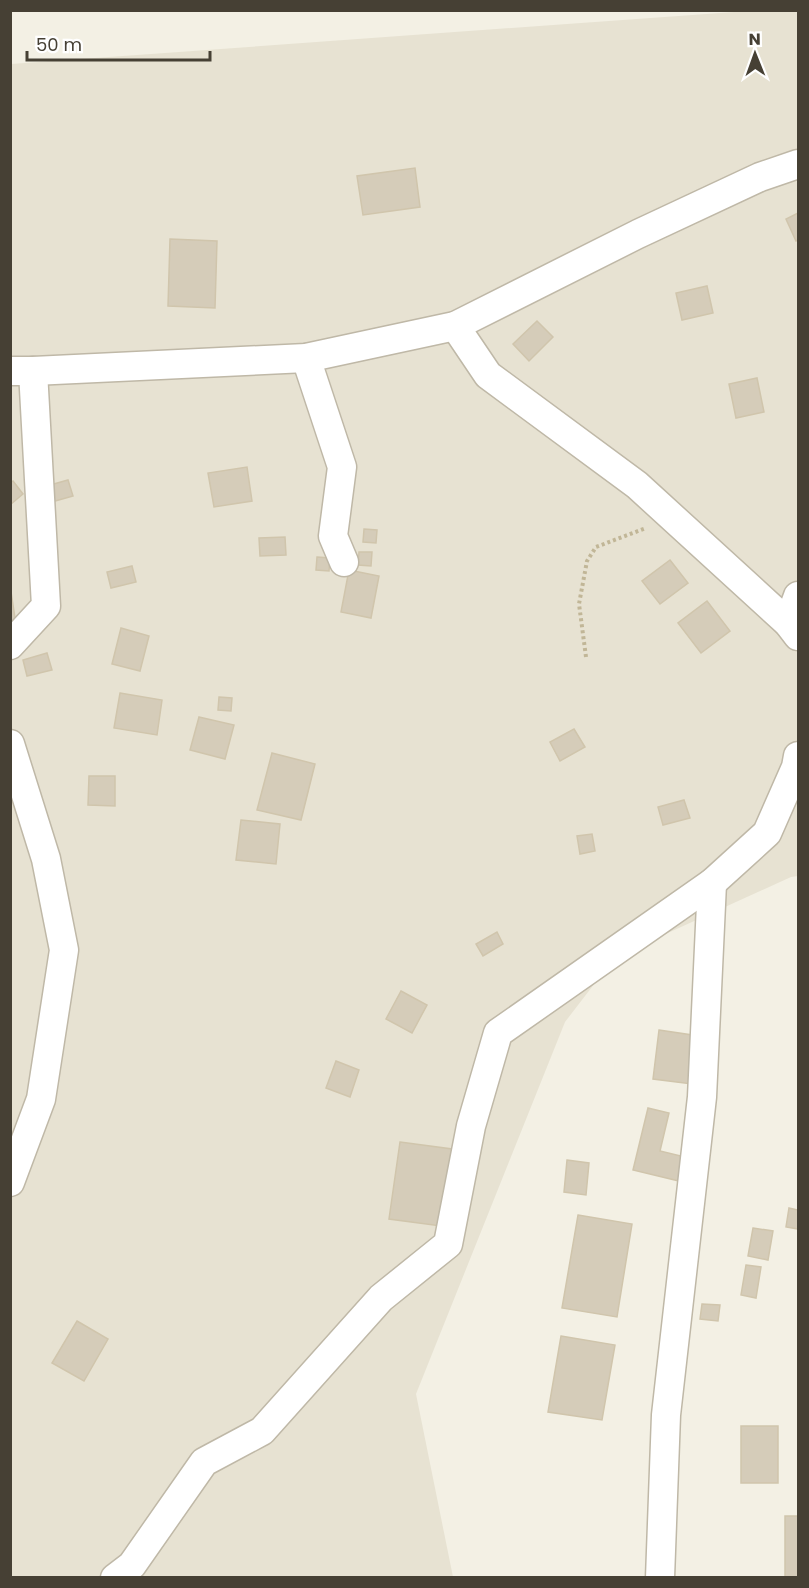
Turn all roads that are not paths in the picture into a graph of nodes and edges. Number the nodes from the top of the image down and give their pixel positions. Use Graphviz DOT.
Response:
graph roads {
  1 [pos="798,164"];
  2 [pos="455,326"];
  3 [pos="306,357"];
  4 [pos="22,371"];
  5 [pos="344,562"];
  6 [pos="798,596"];
  7 [pos="793,629"];
  8 [pos="10,645"];
  9 [pos="10,744"];
  10 [pos="798,756"];
  11 [pos="712,883"];
  12 [pos="10,1182"];
  13 [pos="115,1578"];
  14 [pos="660,1578"];
  1 -- 2 [label="street"];
  2 -- 3 [label="street"];
  2 -- 7 [label="street"];
  3 -- 4 [label="street"];
  3 -- 5 [label="street"];
  4 -- 8 [label="street"];
  6 -- 7 [label="street"];
  9 -- 12 [label="street"];
  10 -- 11 [label="street"];
  11 -- 13 [label="street"];
  11 -- 14 [label="street"];
}
